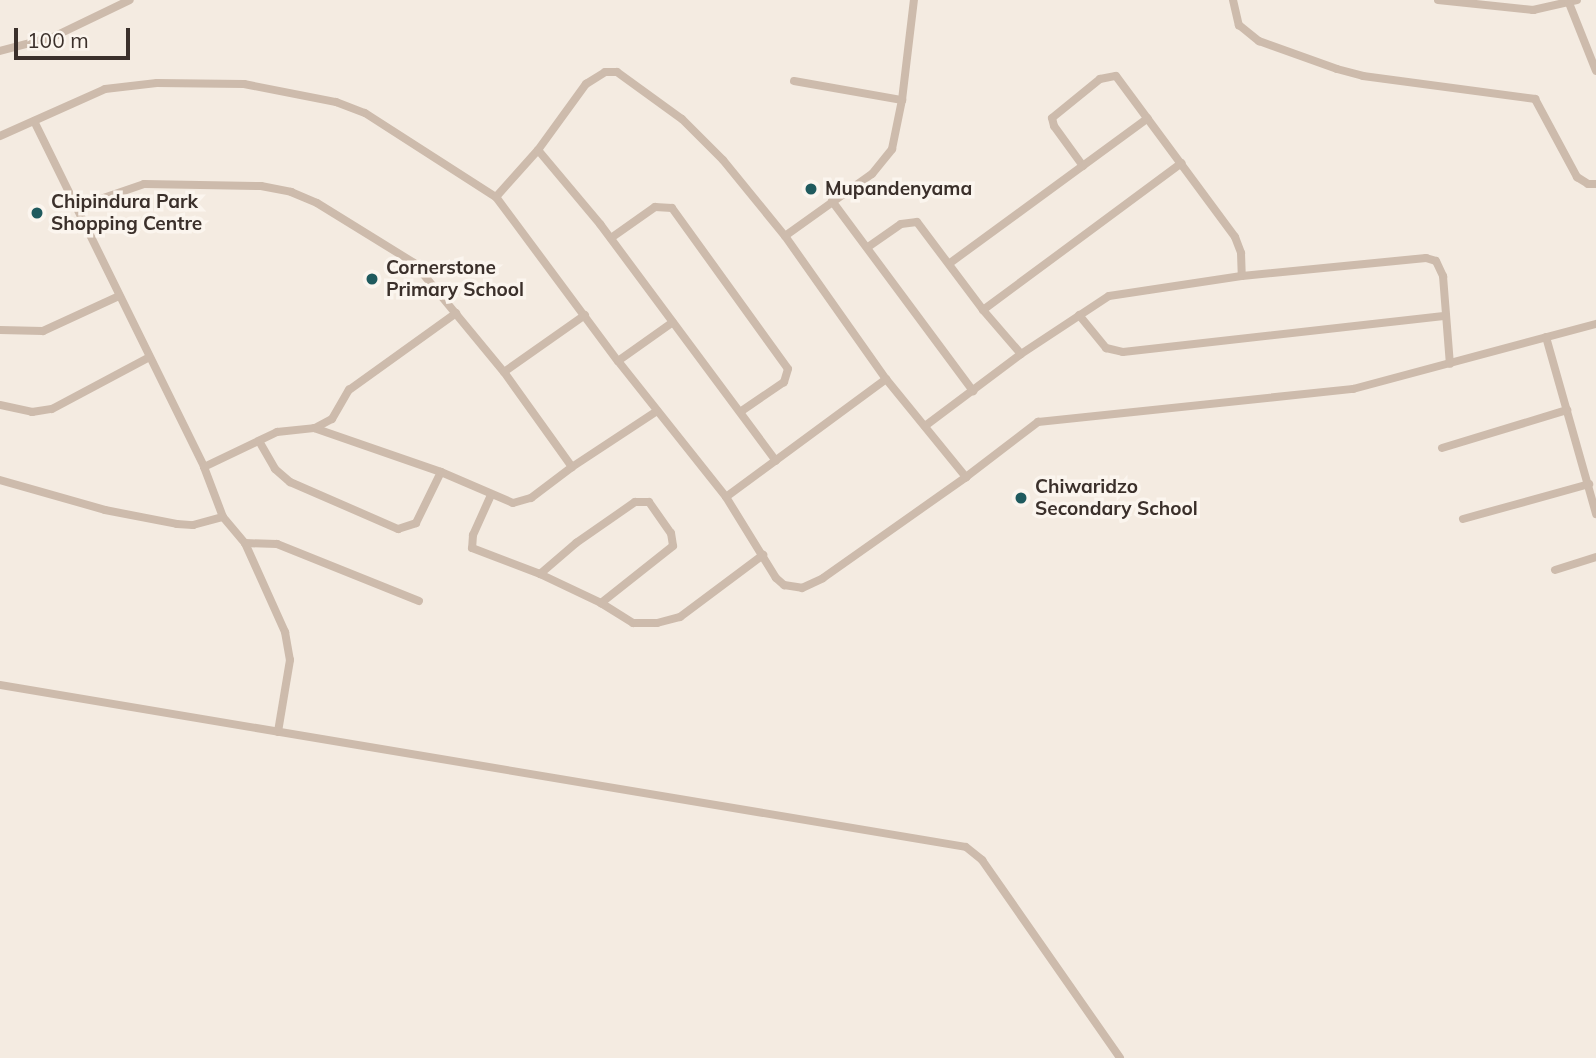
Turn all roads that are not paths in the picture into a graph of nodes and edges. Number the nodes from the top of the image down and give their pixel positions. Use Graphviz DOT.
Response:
graph roads {
  1 [pos="130,0"];
  2 [pos="914,0"];
  3 [pos="1233,0"];
  4 [pos="1437,0"];
  5 [pos="1473,1"];
  6 [pos="1573,1"];
  7 [pos="0,51"];
  8 [pos="1593,52"];
  9 [pos="1596,71"];
  10 [pos="794,81"];
  11 [pos="902,100"];
  12 [pos="1148,118"];
  13 [pos="34,121"];
  14 [pos="0,136"];
  15 [pos="538,150"];
  16 [pos="1182,163"];
  17 [pos="1083,166"];
  18 [pos="1596,184"];
  19 [pos="496,197"];
  20 [pos="832,201"];
  21 [pos="77,207"];
  22 [pos="785,236"];
  23 [pos="611,238"];
  24 [pos="868,247"];
  25 [pos="950,263"];
  26 [pos="1242,276"];
  27 [pos="119,296"];
  28 [pos="983,310"];
  29 [pos="456,313"];
  30 [pos="585,315"];
  31 [pos="1079,315"];
  32 [pos="1446,316"];
  33 [pos="673,322"];
  34 [pos="1596,324"];
  35 [pos="0,330"];
  36 [pos="1546,337"];
  37 [pos="1021,354"];
  38 [pos="148,358"];
  39 [pos="618,361"];
  40 [pos="1450,364"];
  41 [pos="504,372"];
  42 [pos="886,379"];
  43 [pos="973,391"];
  44 [pos="0,405"];
  45 [pos="1567,410"];
  46 [pos="657,411"];
  47 [pos="740,412"];
  48 [pos="925,426"];
  49 [pos="314,428"];
  50 [pos="259,441"];
  51 [pos="1441,448"];
  52 [pos="776,461"];
  53 [pos="204,467"];
  54 [pos="572,467"];
  55 [pos="440,472"];
  56 [pos="966,477"];
  57 [pos="0,480"];
  58 [pos="1589,484"];
  59 [pos="491,495"];
  60 [pos="726,497"];
  61 [pos="1596,514"];
  62 [pos="223,517"];
  63 [pos="1463,519"];
  64 [pos="245,543"];
  65 [pos="763,555"];
  66 [pos="1596,557"];
  67 [pos="1555,570"];
  68 [pos="540,574"];
  69 [pos="419,601"];
  70 [pos="601,603"];
  71 [pos="0,685"];
  72 [pos="278,732"];
  73 [pos="1120,1058"];
  1 -- 7 [label="street"];
  2 -- 11 [label="street"];
  3 -- 18 [label="street"];
  4 -- 5 [label="street"];
  5 -- 6 [label="street"];
  6 -- 8 [label="street"];
  8 -- 9 [label="street"];
  10 -- 11 [label="street"];
  11 -- 20 [label="street"];
  12 -- 16 [label="street"];
  12 -- 17 [label="street"];
  12 -- 17 [label="street"];
  13 -- 14 [label="street"];
  13 -- 19 [label="street"];
  13 -- 21 [label="street"];
  15 -- 19 [label="street"];
  15 -- 22 [label="street"];
  15 -- 23 [label="street"];
  16 -- 26 [label="street"];
  16 -- 28 [label="street"];
  17 -- 25 [label="street"];
  19 -- 30 [label="street"];
  20 -- 22 [label="street"];
  20 -- 24 [label="street"];
  21 -- 27 [label="street"];
  21 -- 29 [label="street"];
  22 -- 42 [label="street"];
  23 -- 33 [label="street"];
  23 -- 47 [label="street"];
  24 -- 25 [label="street"];
  24 -- 43 [label="street"];
  25 -- 28 [label="street"];
  26 -- 31 [label="street"];
  26 -- 32 [label="street"];
  27 -- 35 [label="street"];
  27 -- 38 [label="street"];
  28 -- 37 [label="street"];
  29 -- 41 [label="street"];
  29 -- 49 [label="street"];
  30 -- 39 [label="street"];
  30 -- 41 [label="street"];
  31 -- 32 [label="street"];
  31 -- 37 [label="street"];
  32 -- 40 [label="street"];
  33 -- 39 [label="street"];
  33 -- 47 [label="street"];
  34 -- 36 [label="street"];
  36 -- 40 [label="street"];
  36 -- 45 [label="street"];
  37 -- 43 [label="street"];
  38 -- 44 [label="street"];
  38 -- 53 [label="street"];
  39 -- 46 [label="street"];
  40 -- 56 [label="street"];
  41 -- 54 [label="street"];
  42 -- 48 [label="street"];
  42 -- 52 [label="street"];
  43 -- 48 [label="street"];
  45 -- 51 [label="street"];
  45 -- 58 [label="street"];
  46 -- 54 [label="street"];
  46 -- 60 [label="street"];
  47 -- 52 [label="street"];
  48 -- 56 [label="street"];
  49 -- 50 [label="street"];
  49 -- 55 [label="street"];
  50 -- 53 [label="street"];
  50 -- 55 [label="street"];
  52 -- 60 [label="street"];
  53 -- 62 [label="street"];
  54 -- 59 [label="street"];
  55 -- 59 [label="street"];
  56 -- 65 [label="street"];
  57 -- 62 [label="street"];
  58 -- 61 [label="street"];
  58 -- 63 [label="street"];
  59 -- 68 [label="street"];
  60 -- 65 [label="street"];
  62 -- 64 [label="street"];
  64 -- 69 [label="street"];
  64 -- 72 [label="street"];
  65 -- 70 [label="street"];
  66 -- 67 [label="street"];
  68 -- 70 [label="street"];
  68 -- 70 [label="street"];
  71 -- 72 [label="street"];
  72 -- 73 [label="street"];
}
